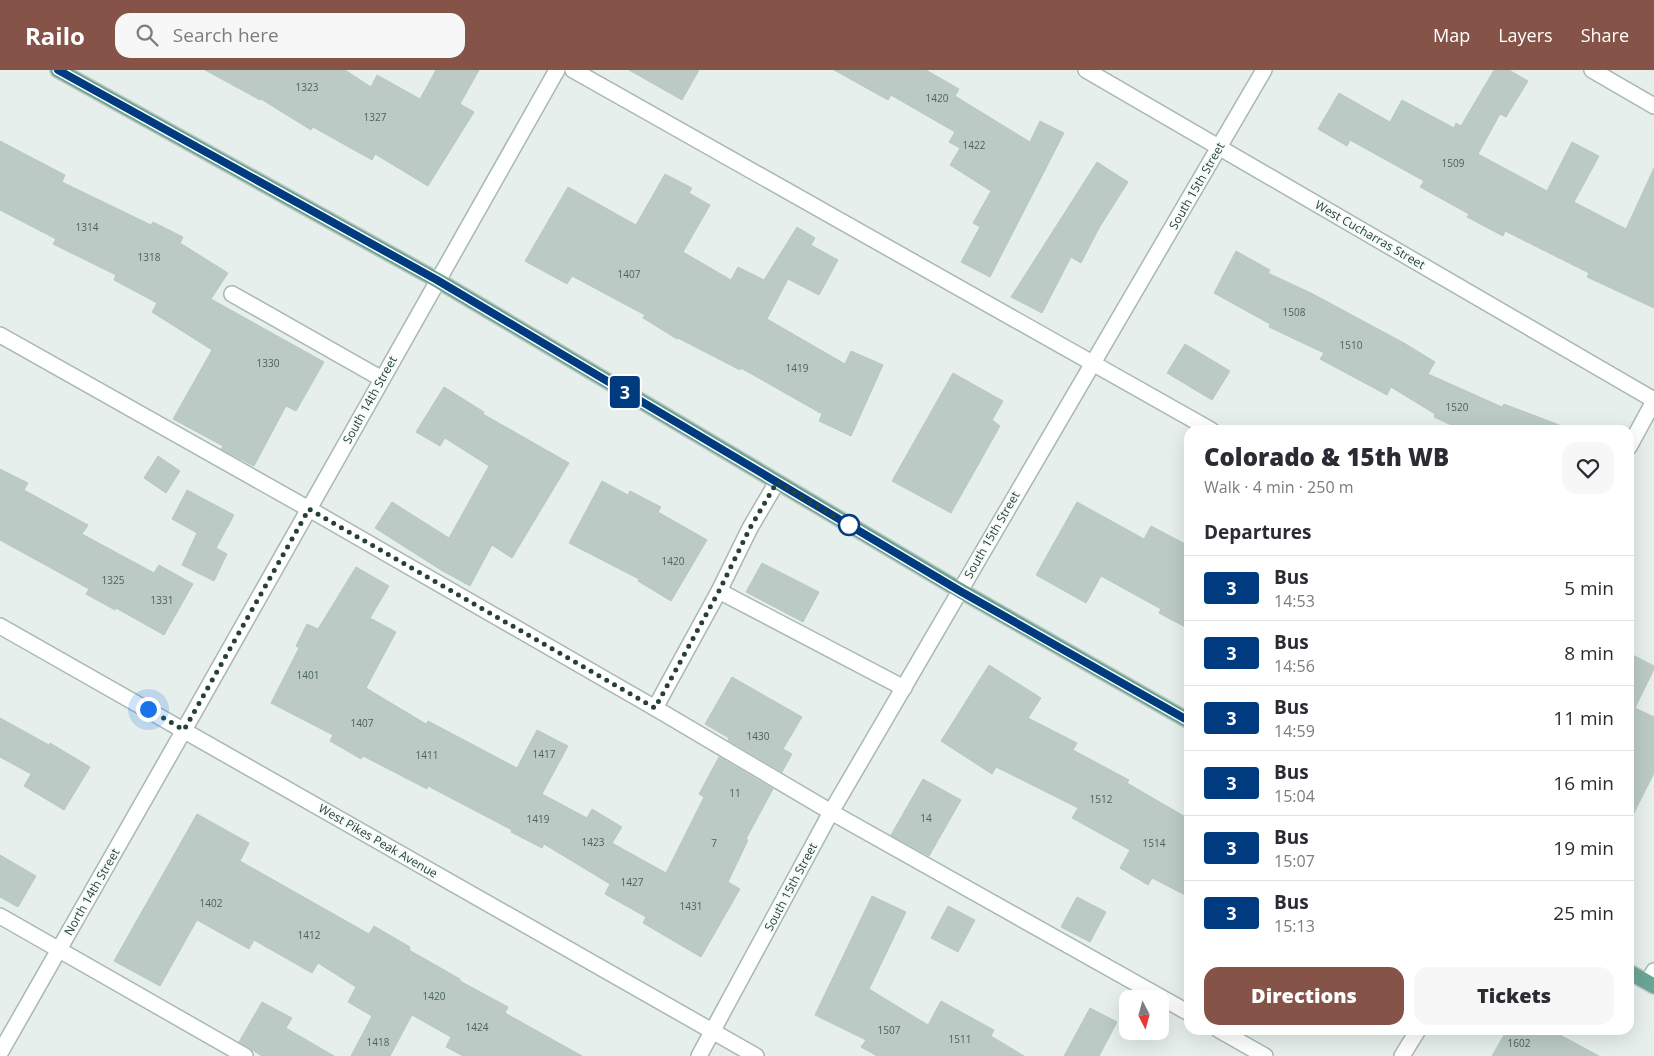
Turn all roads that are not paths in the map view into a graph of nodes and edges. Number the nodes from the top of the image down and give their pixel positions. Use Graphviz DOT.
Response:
graph roads {
  1 [pos="58,70"];
  2 [pos="557,70"];
  3 [pos="573,70"];
  4 [pos="1086,70"];
  5 [pos="1264,70"];
  6 [pos="1592,70"];
  7 [pos="1654,106"];
  8 [pos="1220,147"];
  9 [pos="437,280"];
  10 [pos="232,294"];
  11 [pos="0,335"];
  12 [pos="1093,363"];
  13 [pos="382,378"];
  14 [pos="1654,400"];
  15 [pos="1202,425"];
  16 [pos="1634,438"];
  17 [pos="777,482"];
  18 [pos="309,509"];
  19 [pos="719,591"];
  20 [pos="960,591"];
  21 [pos="0,626"];
  22 [pos="904,688"];
  23 [pos="655,708"];
  24 [pos="1184,718"];
  25 [pos="184,730"];
  26 [pos="831,812"];
  27 [pos="0,916"];
  28 [pos="59,950"];
  29 [pos="1634,974"];
  30 [pos="1652,980"];
  31 [pos="1184,1010"];
  32 [pos="713,1032"];
  33 [pos="1228,1035"];
  34 [pos="1415,1035"];
  35 [pos="0,1053"];
  36 [pos="245,1056"];
  37 [pos="700,1056"];
  38 [pos="756,1056"];
  39 [pos="1266,1056"];
  40 [pos="1402,1056"];
  1 -- 9 [label="main road"];
  2 -- 9 [label="street, South 14th Street"];
  3 -- 12 [label="street"];
  4 -- 8 [label="street, West Cucharras Street"];
  5 -- 8 [label="street, South 15th Street"];
  6 -- 7 [label="street"];
  8 -- 12 [label="street, South 15th Street"];
  8 -- 14 [label="street, West Cucharras Street"];
  9 -- 13 [label="street, South 14th Street"];
  9 -- 17 [label="main road"];
  10 -- 13 [label="street"];
  11 -- 18 [label="street"];
  12 -- 15 [label="street"];
  12 -- 20 [label="street, South 15th Street"];
  13 -- 18 [label="street, South 14th Street"];
  14 -- 16 [label="street"];
  17 -- 19 [label="street"];
  17 -- 20 [label="main road"];
  18 -- 23 [label="street"];
  18 -- 25 [label="street, South 14th Street"];
  19 -- 22 [label="street"];
  19 -- 23 [label="street"];
  20 -- 22 [label="street, South 15th Street"];
  20 -- 24 [label="main road"];
  21 -- 25 [label="street, West Pikes Peak Avenue"];
  22 -- 26 [label="street, South 15th Street"];
  23 -- 26 [label="street"];
  25 -- 28 [label="street, North 14th Street"];
  25 -- 32 [label="street, West Pikes Peak Avenue"];
  26 -- 31 [label="street"];
  26 -- 32 [label="street, South 15th Street"];
  27 -- 28 [label="street"];
  28 -- 35 [label="street, North 14th Street"];
  28 -- 36 [label="street"];
  29 -- 30 [label="main road"];
  32 -- 37 [label="street, South 15th Street"];
  32 -- 38 [label="street, West Pikes Peak Avenue"];
  33 -- 39 [label="street"];
  34 -- 40 [label="street"];
}
